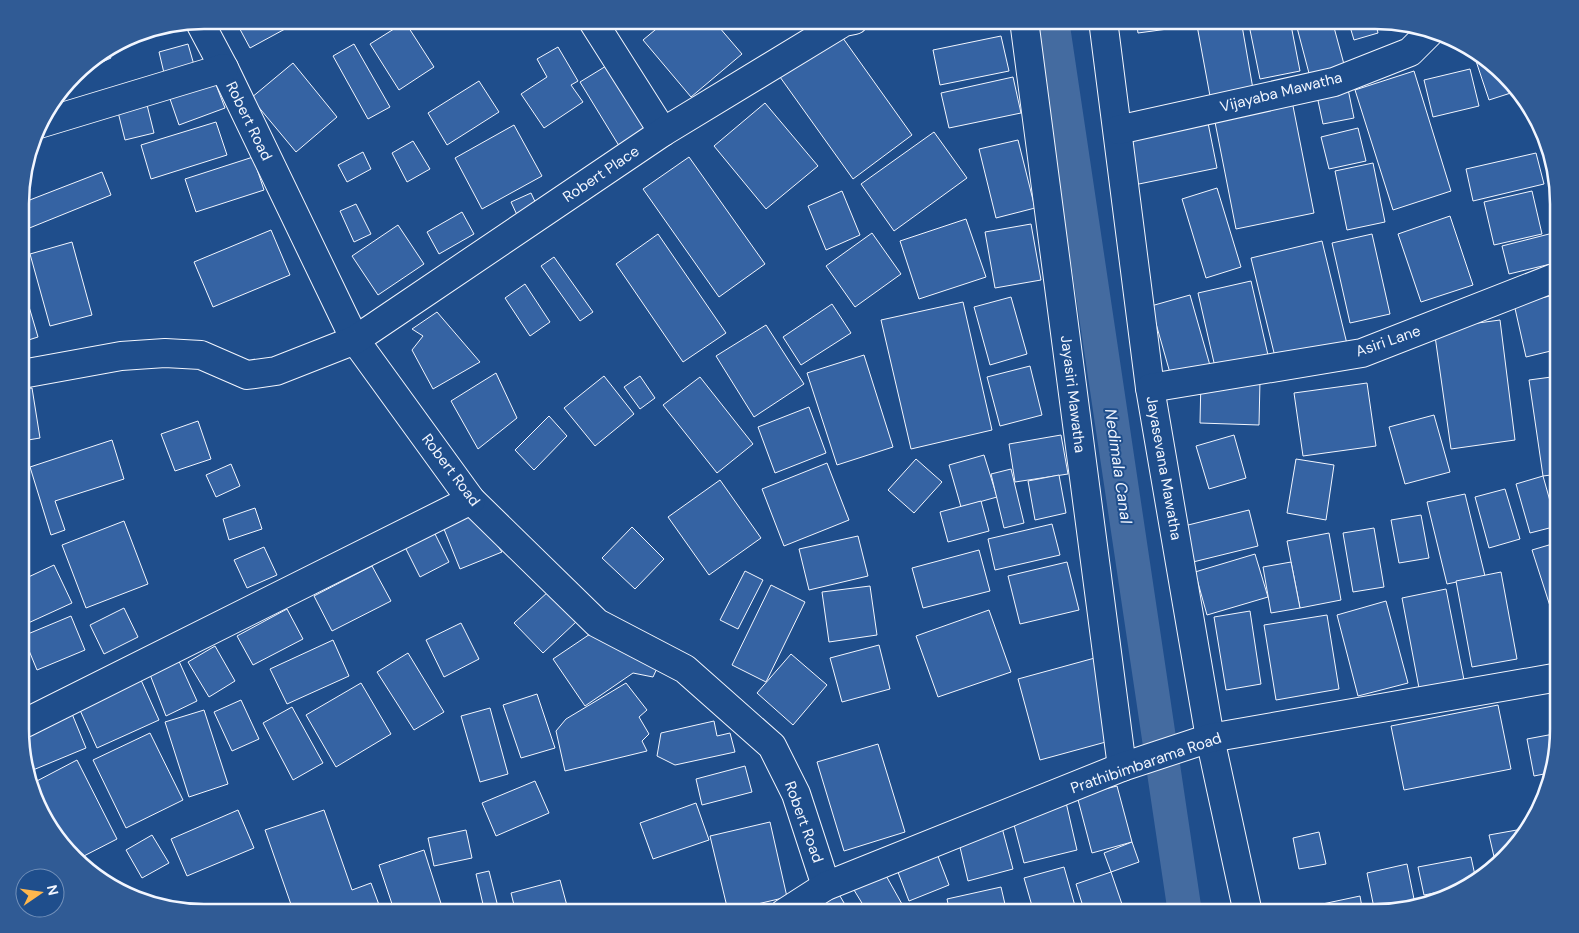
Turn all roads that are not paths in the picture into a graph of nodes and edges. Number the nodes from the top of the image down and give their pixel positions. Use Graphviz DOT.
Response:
graph roads {
  1 [pos="202,29"];
  2 [pos="598,29"];
  3 [pos="833,29"];
  4 [pos="1025,29"];
  5 [pos="1104,29"];
  6 [pos="1425,37"];
  7 [pos="224,68"];
  8 [pos="50,121"];
  9 [pos="1118,130"];
  10 [pos="664,132"];
  11 [pos="1550,280"];
  12 [pos="355,340"];
  13 [pos="29,373"];
  14 [pos="1150,388"];
  15 [pos="471,500"];
  16 [pos="1550,679"];
  17 [pos="29,721"];
  18 [pos="1200,741"];
  19 [pos="1131,765"];
  20 [pos="826,886"];
  21 [pos="798,904"];
  22 [pos="1245,904"];
  1 -- 7 [label="street, Robert Road"];
  2 -- 10 [label="street"];
  3 -- 10 [label="street, Robert Place"];
  4 -- 19 [label="street, Jayasiri Mawatha"];
  5 -- 9 [label="street, Jayasevana Mawatha"];
  6 -- 9 [label="street, Vijayaba Mawatha"];
  7 -- 8 [label="street"];
  7 -- 12 [label="street, Robert Road"];
  9 -- 14 [label="street, Jayasevana Mawatha"];
  10 -- 12 [label="street, Robert Place"];
  11 -- 14 [label="street, Asiri Lane"];
  12 -- 13 [label="street, Robert Place"];
  12 -- 15 [label="street, Robert Road"];
  14 -- 18 [label="street, Jayasevana Mawatha"];
  15 -- 17 [label="street"];
  15 -- 20 [label="street, Robert Road"];
  16 -- 18 [label="street, Prathibimbarama Road"];
  18 -- 19 [label="street, Prathibimbarama Road"];
  18 -- 22 [label="street, Jayasevana Mawatha"];
  19 -- 20 [label="street, Prathibimbarama Road"];
  20 -- 21 [label="street, Prathibimbarama Road"];
}
